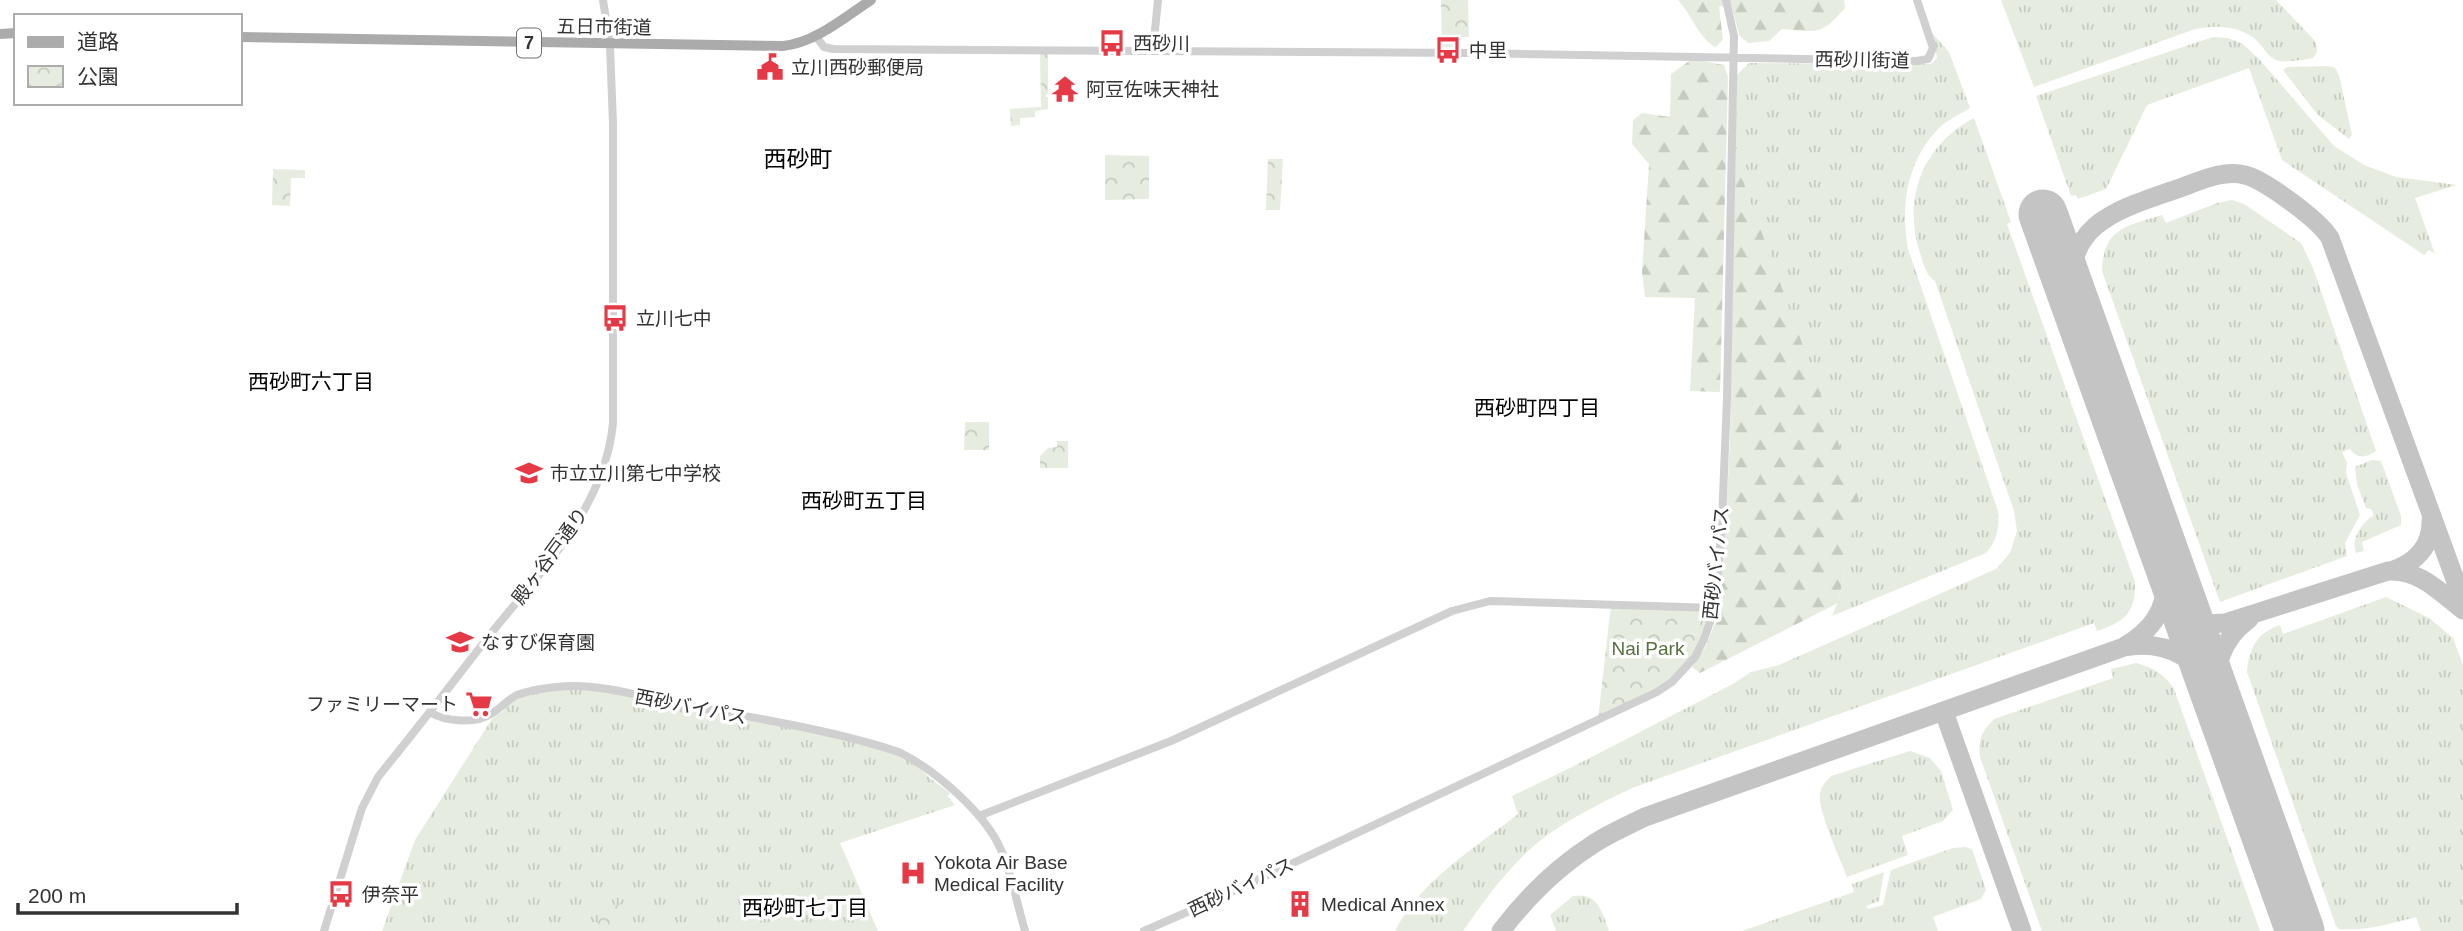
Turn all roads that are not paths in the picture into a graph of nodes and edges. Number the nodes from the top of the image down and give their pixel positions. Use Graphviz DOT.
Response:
graph roads {
  1 [pos="603,0"];
  2 [pos="871,0"];
  3 [pos="1158,0"];
  4 [pos="1726,0"];
  5 [pos="1917,0"];
  6 [pos="815,35"];
  7 [pos="242,37"];
  8 [pos="610,45"];
  9 [pos="1153,50"];
  10 [pos="1733,58"];
  11 [pos="1715,608"];
  12 [pos="430,712"];
  13 [pos="979,816"];
  14 [pos="324,931"];
  15 [pos="1025,931"];
  16 [pos="1144,931"];
  1 -- 8 [label="street, 殿ヶ谷戸通り"];
  2 -- 6 [label="main road, 五日市街道 / 7"];
  3 -- 9 [label="street"];
  4 -- 10 [label="street, 西砂バイパス"];
  5 -- 10 [label="street, 西砂川街道"];
  6 -- 8 [label="main road, 五日市街道 / 7"];
  6 -- 9 [label="street"];
  7 -- 8 [label="main road, 五日市街道 / 7"];
  8 -- 12 [label="street, 殿ヶ谷戸通り"];
  9 -- 10 [label="street"];
  10 -- 11 [label="street, 西砂バイパス"];
  11 -- 13 [label="street"];
  11 -- 16 [label="street, 西砂バイパス"];
  12 -- 13 [label="street, 西砂バイパス"];
  12 -- 14 [label="street, 殿ヶ谷戸通り"];
  13 -- 15 [label="street, 西砂バイパス"];
}
